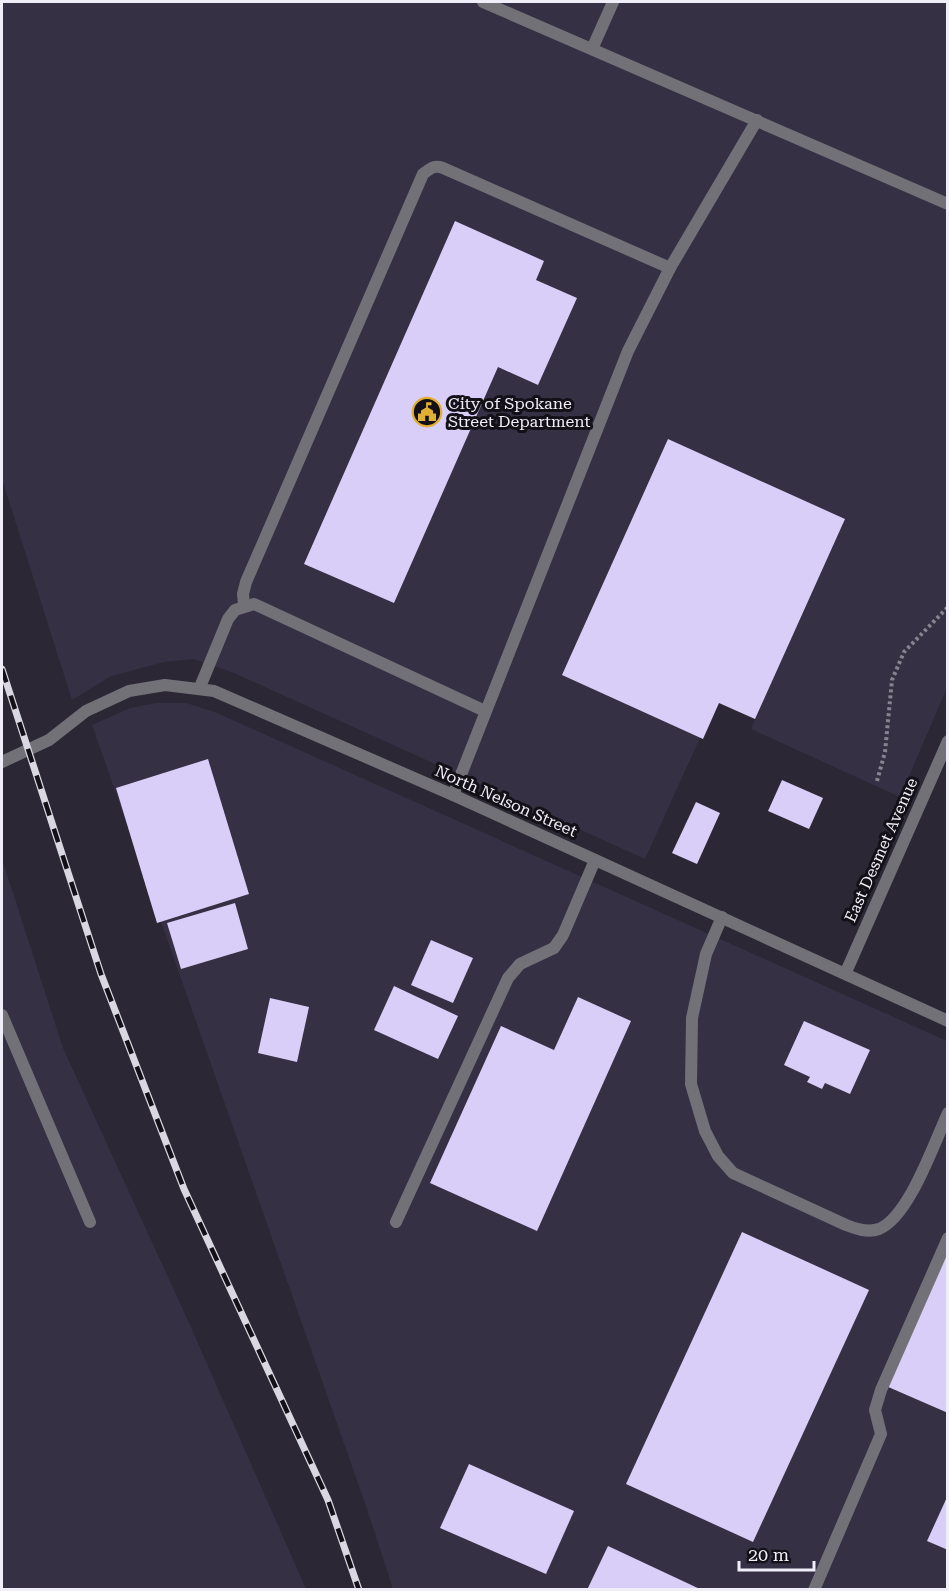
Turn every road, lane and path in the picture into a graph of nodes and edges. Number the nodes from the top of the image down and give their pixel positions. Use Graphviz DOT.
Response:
graph roads {
  1 [pos="483,2"];
  2 [pos="613,2"];
  3 [pos="592,49"];
  4 [pos="757,120"];
  5 [pos="948,204"];
  6 [pos="670,268"];
  7 [pos="244,605"];
  8 [pos="948,606"];
  9 [pos="200,687"];
  10 [pos="485,711"];
  11 [pos="948,741"];
  12 [pos="2,762"];
  13 [pos="877,781"];
  14 [pos="453,795"];
  15 [pos="595,860"];
  16 [pos="722,917"];
  17 [pos="846,972"];
  18 [pos="2,1015"];
  19 [pos="948,1021"];
  20 [pos="948,1113"];
  21 [pos="90,1222"];
  22 [pos="396,1222"];
  23 [pos="948,1238"];
  24 [pos="814,1590"];
  1 -- 3 [label="street"];
  2 -- 3 [label="street"];
  3 -- 4 [label="street"];
  4 -- 5 [label="street"];
  4 -- 6 [label="street"];
  6 -- 7 [label="street"];
  6 -- 10 [label="street"];
  7 -- 9 [label="street"];
  7 -- 10 [label="street"];
  8 -- 13 [label="path"];
  9 -- 12 [label="street, North Nelson Street"];
  9 -- 14 [label="street, North Nelson Street"];
  10 -- 14 [label="street"];
  11 -- 17 [label="street, East Desmet Avenue"];
  14 -- 15 [label="street, North Nelson Street"];
  15 -- 16 [label="street, North Nelson Street"];
  15 -- 22 [label="street"];
  16 -- 17 [label="street, North Nelson Street"];
  16 -- 20 [label="street"];
  17 -- 19 [label="street, North Nelson Street"];
  18 -- 21 [label="street"];
  23 -- 24 [label="street"];
}
